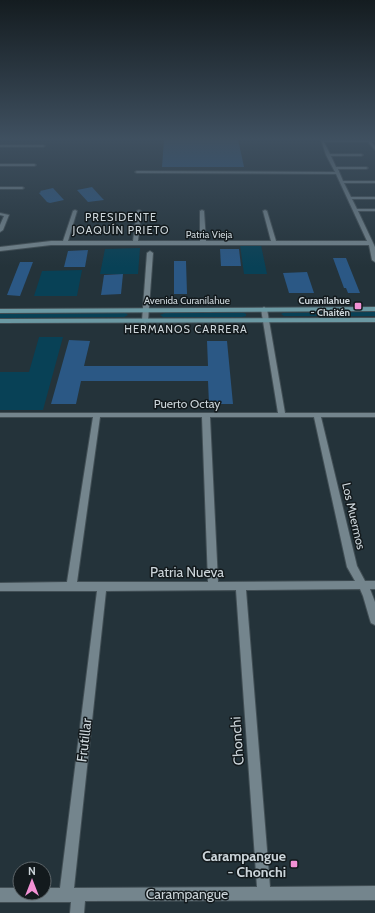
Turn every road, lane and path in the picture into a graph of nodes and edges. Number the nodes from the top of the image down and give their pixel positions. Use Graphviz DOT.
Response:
graph roads {
  1 [pos="341,182"];
  2 [pos="375,182"];
  3 [pos="0,188"];
  4 [pos="22,188"];
  5 [pos="349,198"];
  6 [pos="375,198"];
  7 [pos="355,210"];
  8 [pos="375,210"];
  9 [pos="75,211"];
  10 [pos="139,211"];
  11 [pos="202,211"];
  12 [pos="265,211"];
  13 [pos="0,214"];
  14 [pos="0,230"];
  15 [pos="66,243"];
  16 [pos="135,243"];
  17 [pos="203,243"];
  18 [pos="274,243"];
  19 [pos="371,243"];
  20 [pos="0,249"];
  21 [pos="150,253"];
  22 [pos="375,260"];
  23 [pos="375,309"];
  24 [pos="0,310"];
  25 [pos="146,310"];
  26 [pos="264,310"];
  27 [pos="266,320"];
  28 [pos="375,320"];
  29 [pos="0,321"];
  30 [pos="145,321"];
  31 [pos="0,415"];
  32 [pos="97,415"];
  33 [pos="206,415"];
  34 [pos="282,415"];
  35 [pos="317,415"];
  36 [pos="375,415"];
  37 [pos="71,586"];
  38 [pos="102,586"];
  39 [pos="213,586"];
  40 [pos="241,586"];
  41 [pos="362,586"];
  42 [pos="375,586"];
  43 [pos="0,587"];
  44 [pos="375,620"];
  45 [pos="375,893"];
  46 [pos="73,894"];
  47 [pos="264,894"];
  48 [pos="0,895"];
  49 [pos="77,913"];
  1 -- 2 [label="street"];
  1 -- 5 [label="street"];
  3 -- 4 [label="street"];
  5 -- 6 [label="street"];
  5 -- 7 [label="street"];
  7 -- 8 [label="street"];
  7 -- 19 [label="street"];
  9 -- 15 [label="street"];
  10 -- 16 [label="street"];
  11 -- 17 [label="street"];
  12 -- 18 [label="street"];
  13 -- 14 [label="street"];
  15 -- 16 [label="street, Patria Vieja"];
  15 -- 20 [label="street, Patria Vieja"];
  16 -- 17 [label="street, Patria Vieja"];
  17 -- 18 [label="street, Patria Vieja"];
  18 -- 19 [label="street, Patria Vieja"];
  19 -- 22 [label="street"];
  21 -- 25 [label="street"];
  23 -- 26 [label="main road, Avenida Curanilahue"];
  24 -- 25 [label="main road, Avenida Curanilahue"];
  25 -- 26 [label="main road, Avenida Curanilahue"];
  25 -- 30 [label="street"];
  26 -- 27 [label="street"];
  27 -- 28 [label="main road, Avenida Curanilahue"];
  27 -- 30 [label="main road, Avenida Curanilahue"];
  27 -- 34 [label="street"];
  29 -- 30 [label="main road, Avenida Curanilahue"];
  31 -- 32 [label="street, Puerto Octay"];
  32 -- 33 [label="street, Puerto Octay"];
  32 -- 37 [label="street"];
  33 -- 34 [label="street, Puerto Octay"];
  33 -- 39 [label="street"];
  34 -- 35 [label="street, Puerto Octay"];
  35 -- 36 [label="street, Puerto Octay"];
  35 -- 41 [label="street, Los Muermos"];
  37 -- 38 [label="street, Patria Nueva"];
  37 -- 43 [label="street, Patria Nueva"];
  38 -- 39 [label="street, Patria Nueva"];
  38 -- 46 [label="street, Frutillar"];
  39 -- 40 [label="street, Patria Nueva"];
  40 -- 41 [label="street, Patria Nueva"];
  40 -- 47 [label="street, Chonchi"];
  41 -- 42 [label="street, Patria Nueva"];
  41 -- 44 [label="street, Los Muermos"];
  45 -- 47 [label="street, Carampangue"];
  46 -- 47 [label="street, Carampangue"];
  46 -- 48 [label="street, Carampangue"];
  46 -- 49 [label="street, Frutillar"];
}
